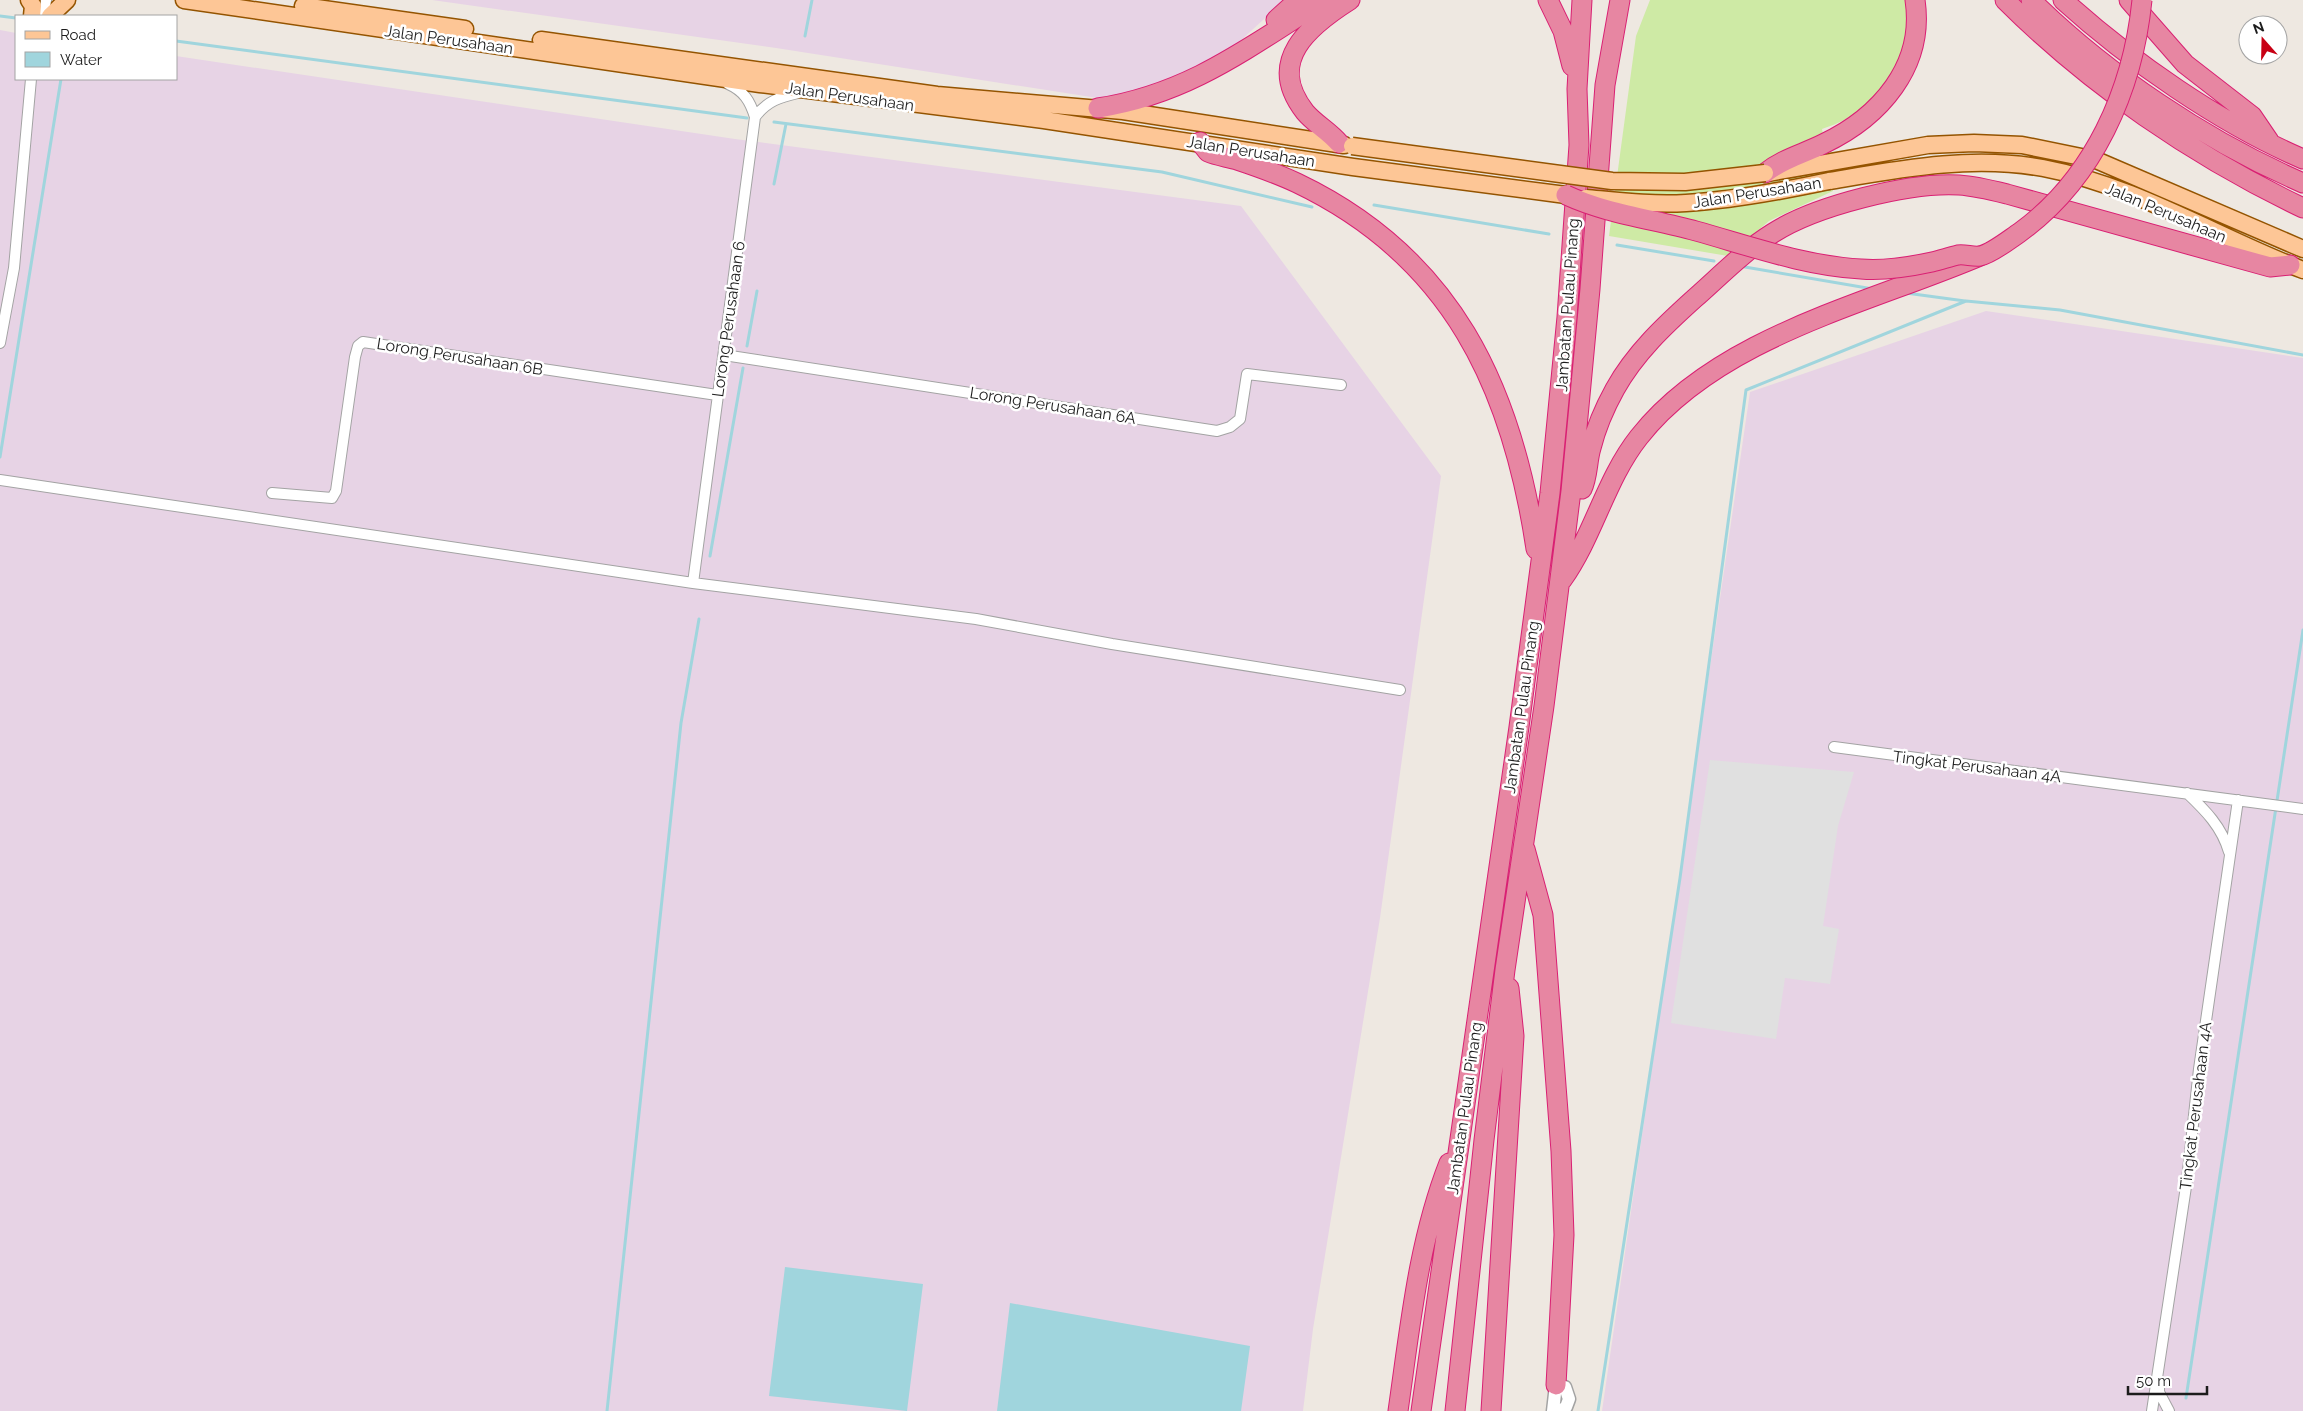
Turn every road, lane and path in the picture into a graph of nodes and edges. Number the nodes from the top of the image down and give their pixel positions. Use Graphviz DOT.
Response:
graph roads {
  1 [pos="184,0"];
  2 [pos="259,0"];
  3 [pos="1298,0"];
  4 [pos="1324,0"];
  5 [pos="1350,0"];
  6 [pos="1548,0"];
  7 [pos="1582,0"];
  8 [pos="1620,0"];
  9 [pos="1631,0"];
  10 [pos="1914,0"];
  11 [pos="2005,0"];
  12 [pos="2031,0"];
  13 [pos="2063,0"];
  14 [pos="2129,0"];
  15 [pos="2142,0"];
  16 [pos="1615,31"];
  17 [pos="1253,44"];
  18 [pos="711,77"];
  19 [pos="31,80"];
  20 [pos="1577,89"];
  21 [pos="808,90"];
  22 [pos="1098,108"];
  23 [pos="755,116"];
  24 [pos="1200,142"];
  25 [pos="2269,142"];
  26 [pos="1345,145"];
  27 [pos="2303,159"];
  28 [pos="1765,173"];
  29 [pos="2301,185"];
  30 [pos="1566,195"];
  31 [pos="2303,208"];
  32 [pos="2303,249"];
  33 [pos="1980,256"];
  34 [pos="2297,268"];
  35 [pos="0,343"];
  36 [pos="724,355"];
  37 [pos="1341,385"];
  38 [pos="717,395"];
  39 [pos="0,480"];
  40 [pos="272,493"];
  41 [pos="1570,500"];
  42 [pos="1540,573"];
  43 [pos="1560,582"];
  44 [pos="693,583"];
  45 [pos="1400,690"];
  46 [pos="1834,748"];
  47 [pos="2186,793"];
  48 [pos="2238,800"];
  49 [pos="2303,809"];
  50 [pos="1523,843"];
  51 [pos="2227,870"];
  52 [pos="1505,970"];
  53 [pos="1462,1132"];
  54 [pos="2158,1373"];
  55 [pos="1556,1385"];
  56 [pos="1458,1389"];
  57 [pos="1398,1411"];
  58 [pos="1421,1411"];
  59 [pos="1455,1411"];
  60 [pos="1462,1411"];
  61 [pos="1491,1411"];
  62 [pos="1553,1411"];
  63 [pos="1560,1411"];
  64 [pos="2152,1411"];
  65 [pos="2169,1411"];
  1 -- 18 [label="main road, Jalan Perusahaan"];
  2 -- 22 [label="main road, Jalan Perusahaan"];
  3 -- 17 [label="highway"];
  4 -- 17 [label="highway"];
  5 -- 26 [label="highway"];
  6 -- 20 [label="highway"];
  7 -- 20 [label="highway, Jambatan Pulau Pinang"];
  8 -- 16 [label="highway, Jambatan Pulau Pinang"];
  9 -- 16 [label="highway"];
  10 -- 28 [label="highway"];
  11 -- 31 [label="highway"];
  12 -- 29 [label="highway"];
  13 -- 25 [label="highway"];
  14 -- 25 [label="highway"];
  15 -- 33 [label="highway, bridge"];
  16 -- 41 [label="highway, Jambatan Pulau Pinang"];
  17 -- 22 [label="highway"];
  18 -- 21 [label="main road, Jalan Perusahaan"];
  18 -- 23 [label="street"];
  19 -- 35 [label="street"];
  20 -- 42 [label="highway, Jambatan Pulau Pinang"];
  21 -- 23 [label="street"];
  21 -- 24 [label="main road, Jalan Perusahaan"];
  22 -- 26 [label="main road, Jalan Perusahaan"];
  23 -- 36 [label="street, Lorong Perusahaan 6"];
  24 -- 30 [label="main road, Jalan Perusahaan"];
  24 -- 42 [label="highway"];
  25 -- 27 [label="highway"];
  26 -- 28 [label="main road, Jalan Perusahaan, bridge"];
  28 -- 32 [label="main road, Jalan Perusahaan"];
  30 -- 33 [label="highway, bridge"];
  30 -- 34 [label="main road, Jalan Perusahaan, bridge"];
  33 -- 43 [label="highway"];
  34 -- 41 [label="highway"];
  36 -- 37 [label="street, Lorong Perusahaan 6A"];
  36 -- 38 [label="street, Lorong Perusahaan 6"];
  38 -- 40 [label="street, Lorong Perusahaan 6B"];
  38 -- 44 [label="street, Lorong Perusahaan 6"];
  39 -- 44 [label="street"];
  41 -- 43 [label="highway, Jambatan Pulau Pinang"];
  42 -- 53 [label="highway, Jambatan Pulau Pinang"];
  43 -- 50 [label="highway, Jambatan Pulau Pinang"];
  44 -- 45 [label="street"];
  46 -- 47 [label="street, Tingkat Perusahaan 4A"];
  47 -- 48 [label="street, Tingkat Perusahaan 4A"];
  47 -- 51 [label="street"];
  48 -- 49 [label="street, Tingkat Perusahaan 4A"];
  48 -- 51 [label="street, Tingkat Perusahaan 4A"];
  50 -- 52 [label="highway, Jambatan Pulau Pinang"];
  50 -- 55 [label="highway"];
  51 -- 54 [label="street, Tingkat Perusahaan 4A"];
  52 -- 56 [label="highway, Jambatan Pulau Pinang"];
  52 -- 61 [label="highway, Jambatan Pulau Pinang"];
  53 -- 57 [label="highway"];
  53 -- 58 [label="highway, Jambatan Pulau Pinang"];
  54 -- 64 [label="street, Tingkat Perusahaan 4A"];
  54 -- 65 [label="street"];
  55 -- 62 [label="street"];
  55 -- 63 [label="street"];
  56 -- 59 [label="highway, Jambatan Pulau Pinang"];
  56 -- 60 [label="highway"];
}
